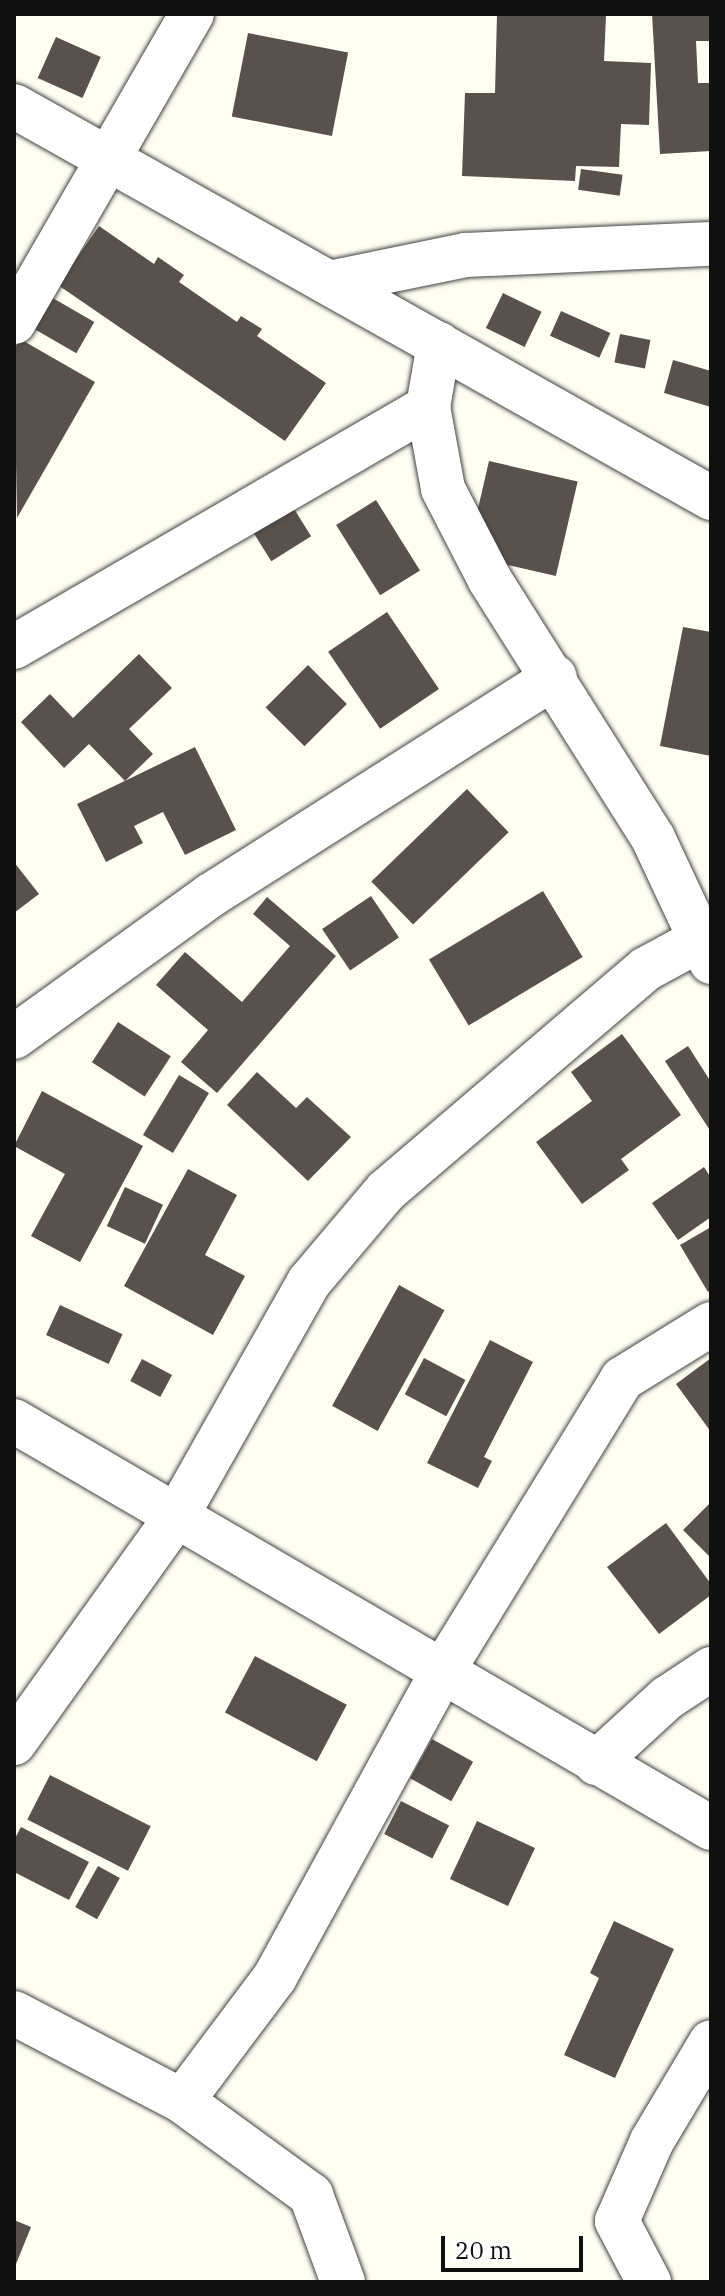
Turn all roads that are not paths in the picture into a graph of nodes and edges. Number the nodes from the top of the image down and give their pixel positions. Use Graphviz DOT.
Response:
graph roads {
  1 [pos="192,14"];
  2 [pos="14,106"];
  3 [pos="109,158"];
  4 [pos="711,244"];
  5 [pos="329,283"];
  6 [pos="14,322"];
  7 [pos="439,344"];
  8 [pos="428,407"];
  9 [pos="711,498"];
  10 [pos="14,647"];
  11 [pos="555,677"];
  12 [pos="706,951"];
  13 [pos="14,1037"];
  14 [pos="711,1324"];
  15 [pos="14,1421"];
  16 [pos="176,1517"];
  17 [pos="711,1669"];
  18 [pos="442,1672"];
  19 [pos="14,1743"];
  20 [pos="596,1763"];
  21 [pos="711,1828"];
  22 [pos="14,2013"];
  23 [pos="711,2042"];
  24 [pos="182,2101"];
  25 [pos="343,2282"];
  26 [pos="649,2282"];
  1 -- 3 [label="street"];
  2 -- 3 [label="street"];
  3 -- 5 [label="street"];
  3 -- 6 [label="street"];
  4 -- 5 [label="street"];
  5 -- 7 [label="street"];
  7 -- 8 [label="street"];
  7 -- 9 [label="street"];
  8 -- 10 [label="street"];
  8 -- 11 [label="street"];
  11 -- 12 [label="street"];
  11 -- 13 [label="street"];
  12 -- 16 [label="street"];
  14 -- 18 [label="street"];
  15 -- 16 [label="street"];
  16 -- 18 [label="street"];
  16 -- 19 [label="street"];
  17 -- 20 [label="street"];
  18 -- 20 [label="street"];
  18 -- 24 [label="street"];
  20 -- 21 [label="street"];
  22 -- 24 [label="street"];
  23 -- 26 [label="street"];
  24 -- 25 [label="street"];
}
